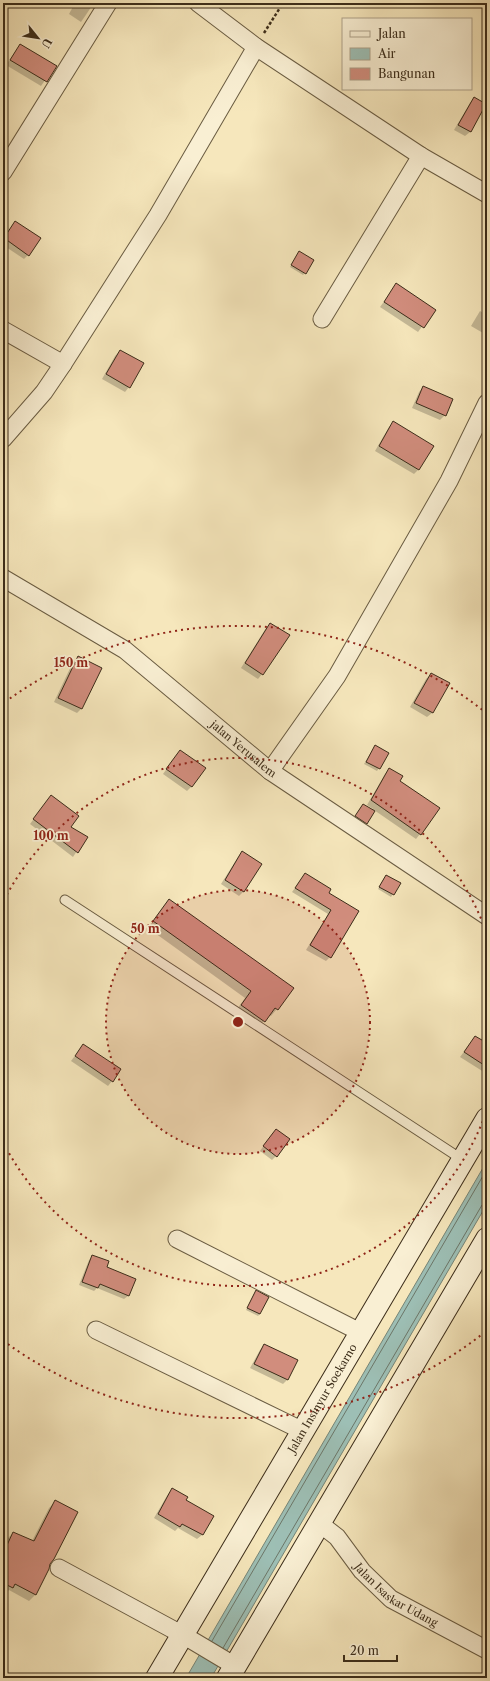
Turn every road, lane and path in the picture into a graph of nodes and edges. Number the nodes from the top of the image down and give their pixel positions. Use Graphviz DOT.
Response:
graph roads {
  1 [pos="108,3"];
  2 [pos="198,3"];
  3 [pos="283,3"];
  4 [pos="256,47"];
  5 [pos="421,156"];
  6 [pos="3,172"];
  7 [pos="487,194"];
  8 [pos="322,319"];
  9 [pos="3,330"];
  10 [pos="63,364"];
  11 [pos="487,403"];
  12 [pos="3,439"];
  13 [pos="3,578"];
  14 [pos="270,771"];
  15 [pos="65,900"];
  16 [pos="487,916"];
  17 [pos="487,1119"];
  18 [pos="463,1160"];
  19 [pos="177,1239"];
  20 [pos="487,1239"];
  21 [pos="96,1330"];
  22 [pos="360,1332"];
  23 [pos="302,1431"];
  24 [pos="319,1523"];
  25 [pos="59,1568"];
  26 [pos="183,1635"];
  27 [pos="487,1650"];
  28 [pos="228,1667"];
  29 [pos="157,1678"];
  1 -- 6 [label="street"];
  2 -- 4 [label="street"];
  3 -- 4 [label="path"];
  4 -- 5 [label="street"];
  4 -- 10 [label="street"];
  5 -- 7 [label="street"];
  5 -- 8 [label="street"];
  9 -- 10 [label="street"];
  10 -- 12 [label="street"];
  11 -- 14 [label="street"];
  13 -- 14 [label="street, jalan Yerusalem"];
  14 -- 16 [label="street, jalan Yerusalem"];
  15 -- 18 [label="lane"];
  17 -- 18 [label="street, Jalan Insinyur Soekarno"];
  18 -- 22 [label="street, Jalan Insinyur Soekarno"];
  19 -- 22 [label="street"];
  20 -- 24 [label="street"];
  21 -- 23 [label="street"];
  22 -- 23 [label="street, Jalan Insinyur Soekarno"];
  23 -- 26 [label="street, Jalan Insinyur Soekarno"];
  24 -- 27 [label="street, Jalan Isaskar Udang"];
  24 -- 28 [label="street"];
  25 -- 26 [label="street"];
  26 -- 28 [label="street"];
  26 -- 29 [label="street, Jalan Insinyur Soekarno"];
}
